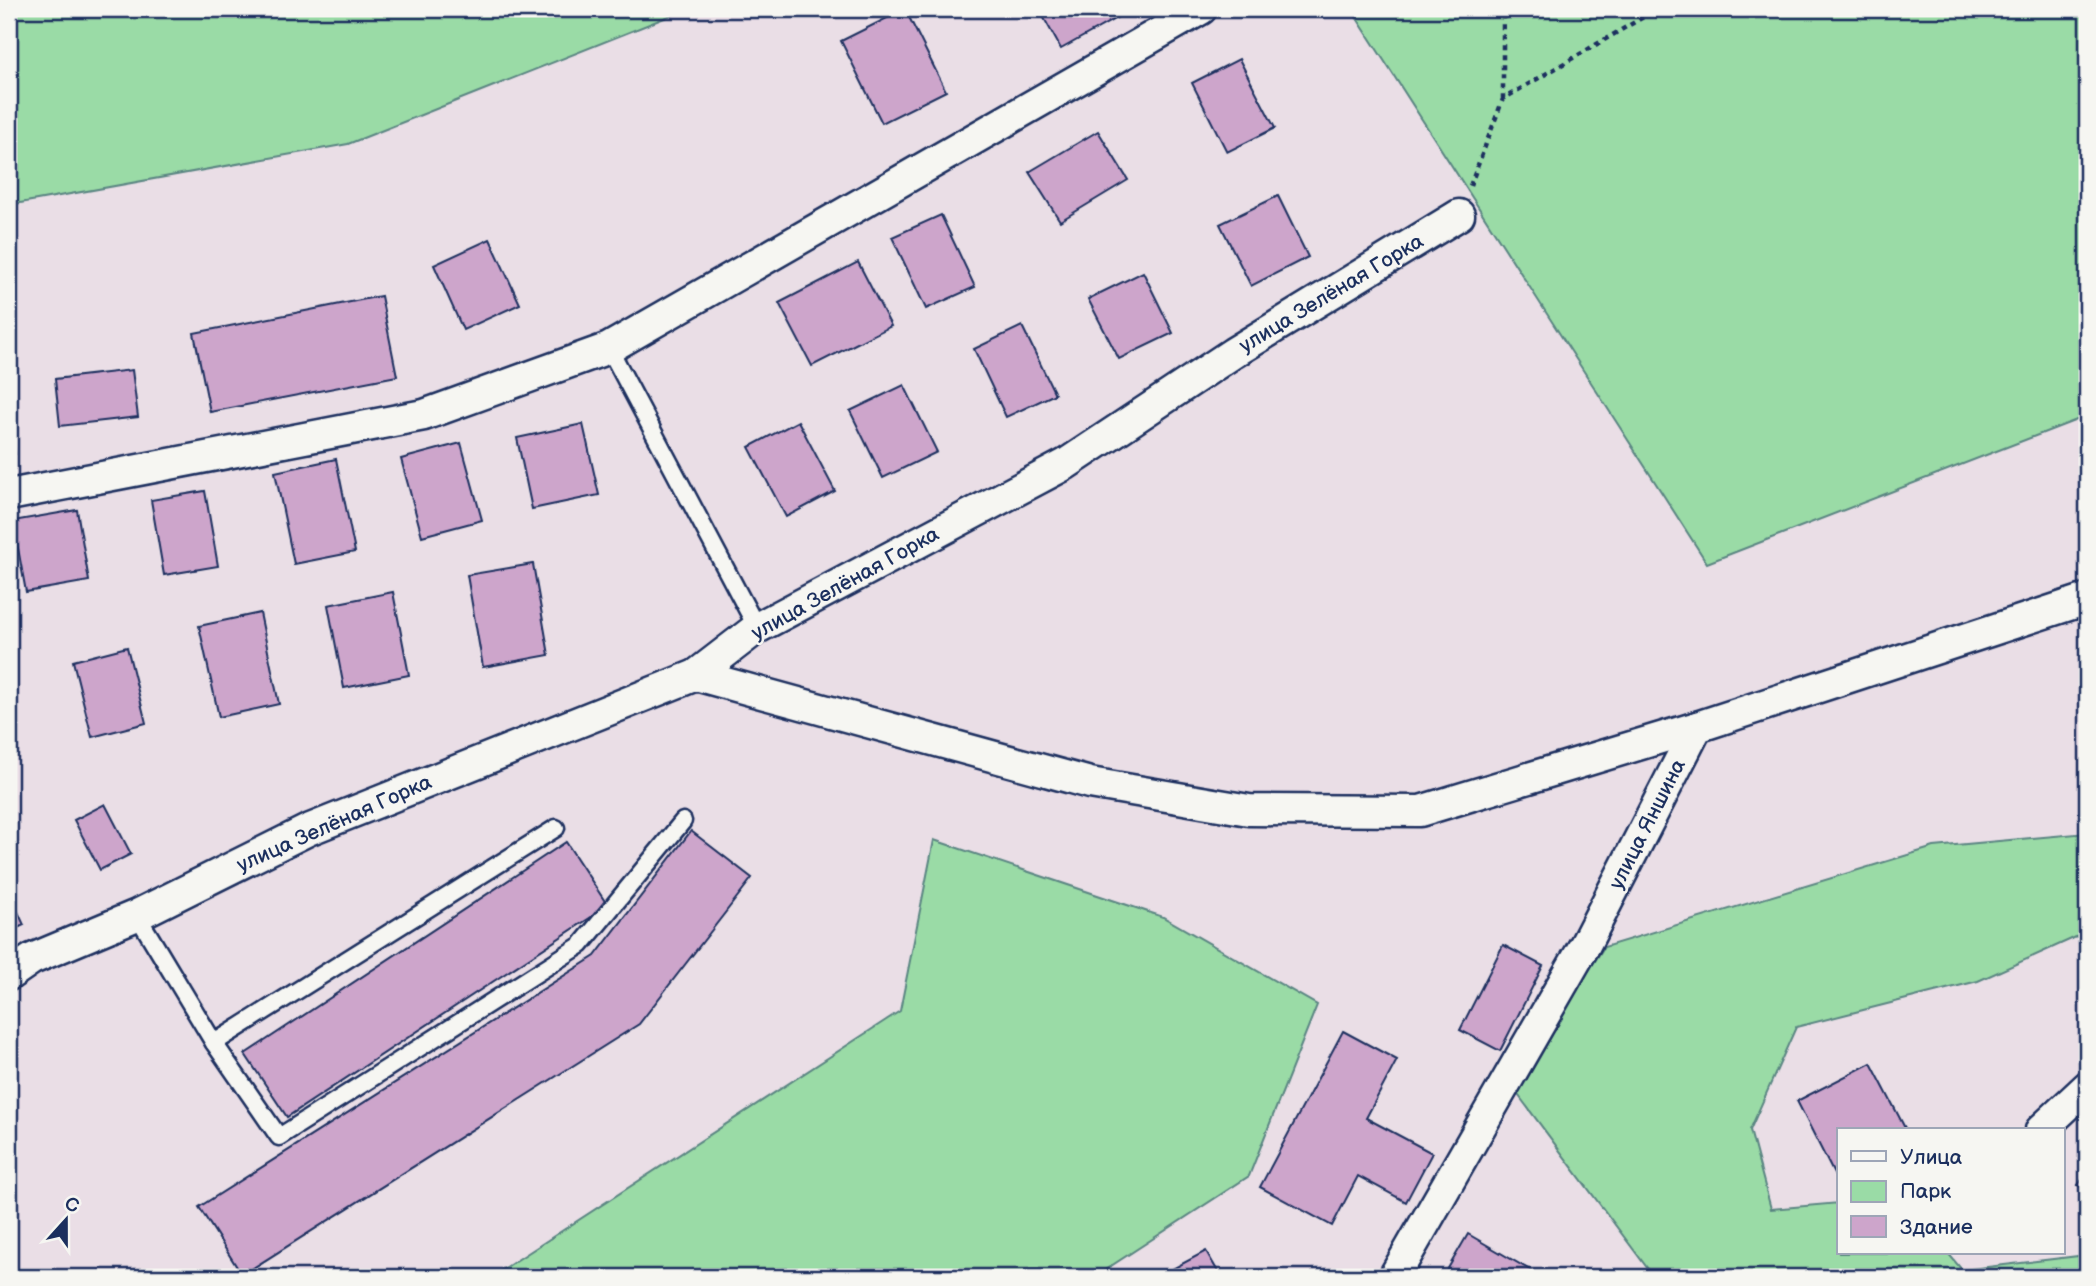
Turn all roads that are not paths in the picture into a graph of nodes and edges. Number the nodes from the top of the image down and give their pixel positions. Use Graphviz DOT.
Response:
graph roads {
  1 [pos="1200,9"];
  2 [pos="1459,215"];
  3 [pos="609,348"];
  4 [pos="9,495"];
  5 [pos="2087,599"];
  6 [pos="757,628"];
  7 [pos="696,675"];
  8 [pos="1697,727"];
  9 [pos="682,821"];
  10 [pos="556,828"];
  11 [pos="137,915"];
  12 [pos="9,975"];
  13 [pos="214,1044"];
  14 [pos="2087,1087"];
  15 [pos="2043,1128"];
  16 [pos="1394,1277"];
  1 -- 3 [label="street"];
  2 -- 6 [label="street, улица Зелёная Горка"];
  3 -- 4 [label="street"];
  3 -- 6 [label="lane"];
  5 -- 8 [label="street"];
  6 -- 7 [label="street, улица Зелёная Горка"];
  7 -- 8 [label="street"];
  7 -- 11 [label="street, улица Зелёная Горка"];
  8 -- 16 [label="street, улица Яншина"];
  9 -- 13 [label="lane"];
  10 -- 13 [label="lane"];
  11 -- 12 [label="street, улица Зелёная Горка"];
  11 -- 13 [label="lane"];
  14 -- 15 [label="street"];
}
